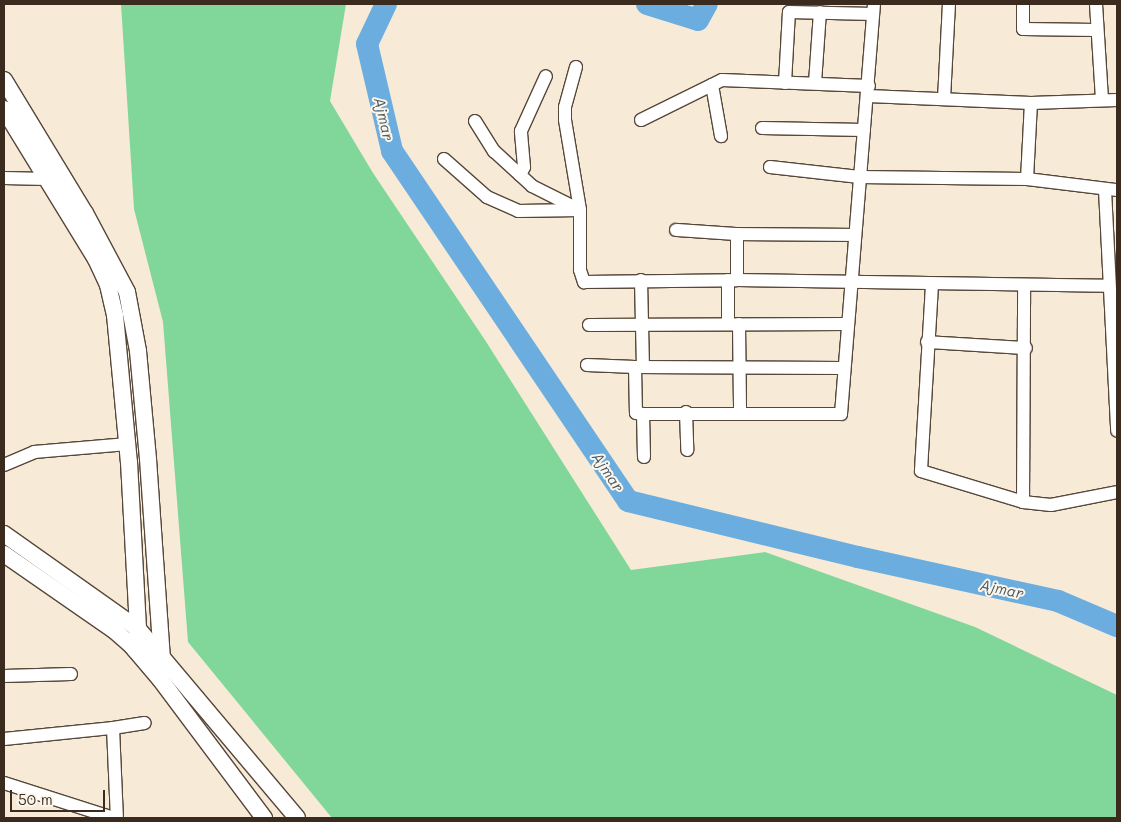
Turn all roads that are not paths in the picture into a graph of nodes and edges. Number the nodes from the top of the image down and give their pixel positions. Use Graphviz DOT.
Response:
graph roads {
  1 [pos="949,4"];
  2 [pos="1024,4"];
  3 [pos="1096,4"];
  4 [pos="874,9"];
  5 [pos="820,12"];
  6 [pos="1096,30"];
  7 [pos="576,67"];
  8 [pos="546,76"];
  9 [pos="4,80"];
  10 [pos="814,83"];
  11 [pos="785,84"];
  12 [pos="712,85"];
  13 [pos="868,91"];
  14 [pos="944,99"];
  15 [pos="1102,99"];
  16 [pos="1117,100"];
  17 [pos="1031,103"];
  18 [pos="4,109"];
  19 [pos="641,120"];
  20 [pos="475,121"];
  21 [pos="762,128"];
  22 [pos="864,130"];
  23 [pos="721,136"];
  24 [pos="444,159"];
  25 [pos="770,166"];
  26 [pos="520,175"];
  27 [pos="859,177"];
  28 [pos="4,178"];
  29 [pos="46,179"];
  30 [pos="1027,179"];
  31 [pos="1111,190"];
  32 [pos="580,210"];
  33 [pos="676,230"];
  34 [pos="737,234"];
  35 [pos="854,235"];
  36 [pos="641,280"];
  37 [pos="732,280"];
  38 [pos="850,282"];
  39 [pos="932,285"];
  40 [pos="1024,285"];
  41 [pos="1109,286"];
  42 [pos="642,324"];
  43 [pos="734,324"];
  44 [pos="848,324"];
  45 [pos="589,325"];
  46 [pos="927,342"];
  47 [pos="1026,348"];
  48 [pos="587,365"];
  49 [pos="739,366"];
  50 [pos="639,367"];
  51 [pos="843,368"];
  52 [pos="686,412"];
  53 [pos="740,412"];
  54 [pos="643,414"];
  55 [pos="1117,431"];
  56 [pos="128,444"];
  57 [pos="687,450"];
  58 [pos="644,457"];
  59 [pos="4,464"];
  60 [pos="1117,492"];
  61 [pos="1023,502"];
  62 [pos="4,534"];
  63 [pos="4,554"];
  64 [pos="138,629"];
  65 [pos="135,650"];
  66 [pos="162,658"];
  67 [pos="71,674"];
  68 [pos="4,676"];
  69 [pos="160,679"];
  70 [pos="145,723"];
  71 [pos="113,728"];
  72 [pos="4,739"];
  73 [pos="4,783"];
  74 [pos="116,818"];
  75 [pos="264,818"];
  76 [pos="298,818"];
  1 -- 14 [label="street"];
  2 -- 6 [label="street"];
  3 -- 6 [label="street"];
  4 -- 5 [label="street"];
  4 -- 13 [label="street"];
  5 -- 10 [label="street"];
  5 -- 11 [label="street"];
  6 -- 15 [label="street"];
  7 -- 32 [label="street"];
  8 -- 26 [label="street"];
  9 -- 66 [label="street"];
  10 -- 11 [label="street"];
  10 -- 13 [label="street"];
  11 -- 12 [label="street"];
  12 -- 19 [label="street"];
  12 -- 23 [label="street"];
  13 -- 14 [label="street"];
  13 -- 22 [label="street"];
  14 -- 17 [label="street"];
  15 -- 16 [label="street"];
  15 -- 17 [label="street"];
  17 -- 30 [label="street"];
  18 -- 29 [label="street"];
  20 -- 26 [label="street"];
  21 -- 22 [label="street"];
  22 -- 27 [label="street"];
  24 -- 32 [label="street"];
  25 -- 27 [label="street"];
  26 -- 32 [label="street"];
  27 -- 30 [label="street"];
  27 -- 35 [label="street"];
  28 -- 29 [label="street"];
  29 -- 56 [label="street"];
  30 -- 31 [label="street"];
  31 -- 41 [label="street"];
  32 -- 36 [label="street"];
  33 -- 34 [label="street"];
  34 -- 35 [label="street"];
  34 -- 37 [label="street"];
  35 -- 38 [label="street"];
  36 -- 37 [label="street"];
  36 -- 42 [label="street"];
  37 -- 38 [label="street"];
  37 -- 43 [label="street"];
  38 -- 39 [label="street"];
  38 -- 44 [label="street"];
  39 -- 40 [label="street"];
  39 -- 46 [label="street"];
  40 -- 41 [label="street"];
  40 -- 47 [label="street"];
  41 -- 55 [label="street"];
  42 -- 43 [label="street"];
  42 -- 45 [label="street"];
  42 -- 50 [label="street"];
  43 -- 44 [label="street"];
  43 -- 49 [label="street"];
  44 -- 51 [label="street"];
  46 -- 47 [label="street"];
  46 -- 61 [label="street"];
  47 -- 61 [label="street"];
  48 -- 50 [label="street"];
  49 -- 50 [label="street"];
  49 -- 51 [label="street"];
  49 -- 53 [label="street"];
  50 -- 54 [label="street"];
  51 -- 53 [label="street"];
  52 -- 53 [label="street"];
  52 -- 54 [label="street"];
  52 -- 57 [label="street"];
  54 -- 58 [label="street"];
  56 -- 59 [label="street"];
  56 -- 64 [label="street"];
  60 -- 61 [label="street"];
  62 -- 64 [label="street"];
  63 -- 65 [label="street"];
  64 -- 65 [label="street"];
  64 -- 66 [label="street"];
  65 -- 69 [label="street"];
  66 -- 69 [label="street"];
  66 -- 76 [label="street"];
  67 -- 68 [label="street"];
  69 -- 75 [label="street"];
  70 -- 71 [label="street"];
  71 -- 72 [label="street"];
  71 -- 74 [label="street"];
  73 -- 74 [label="street"];
}
